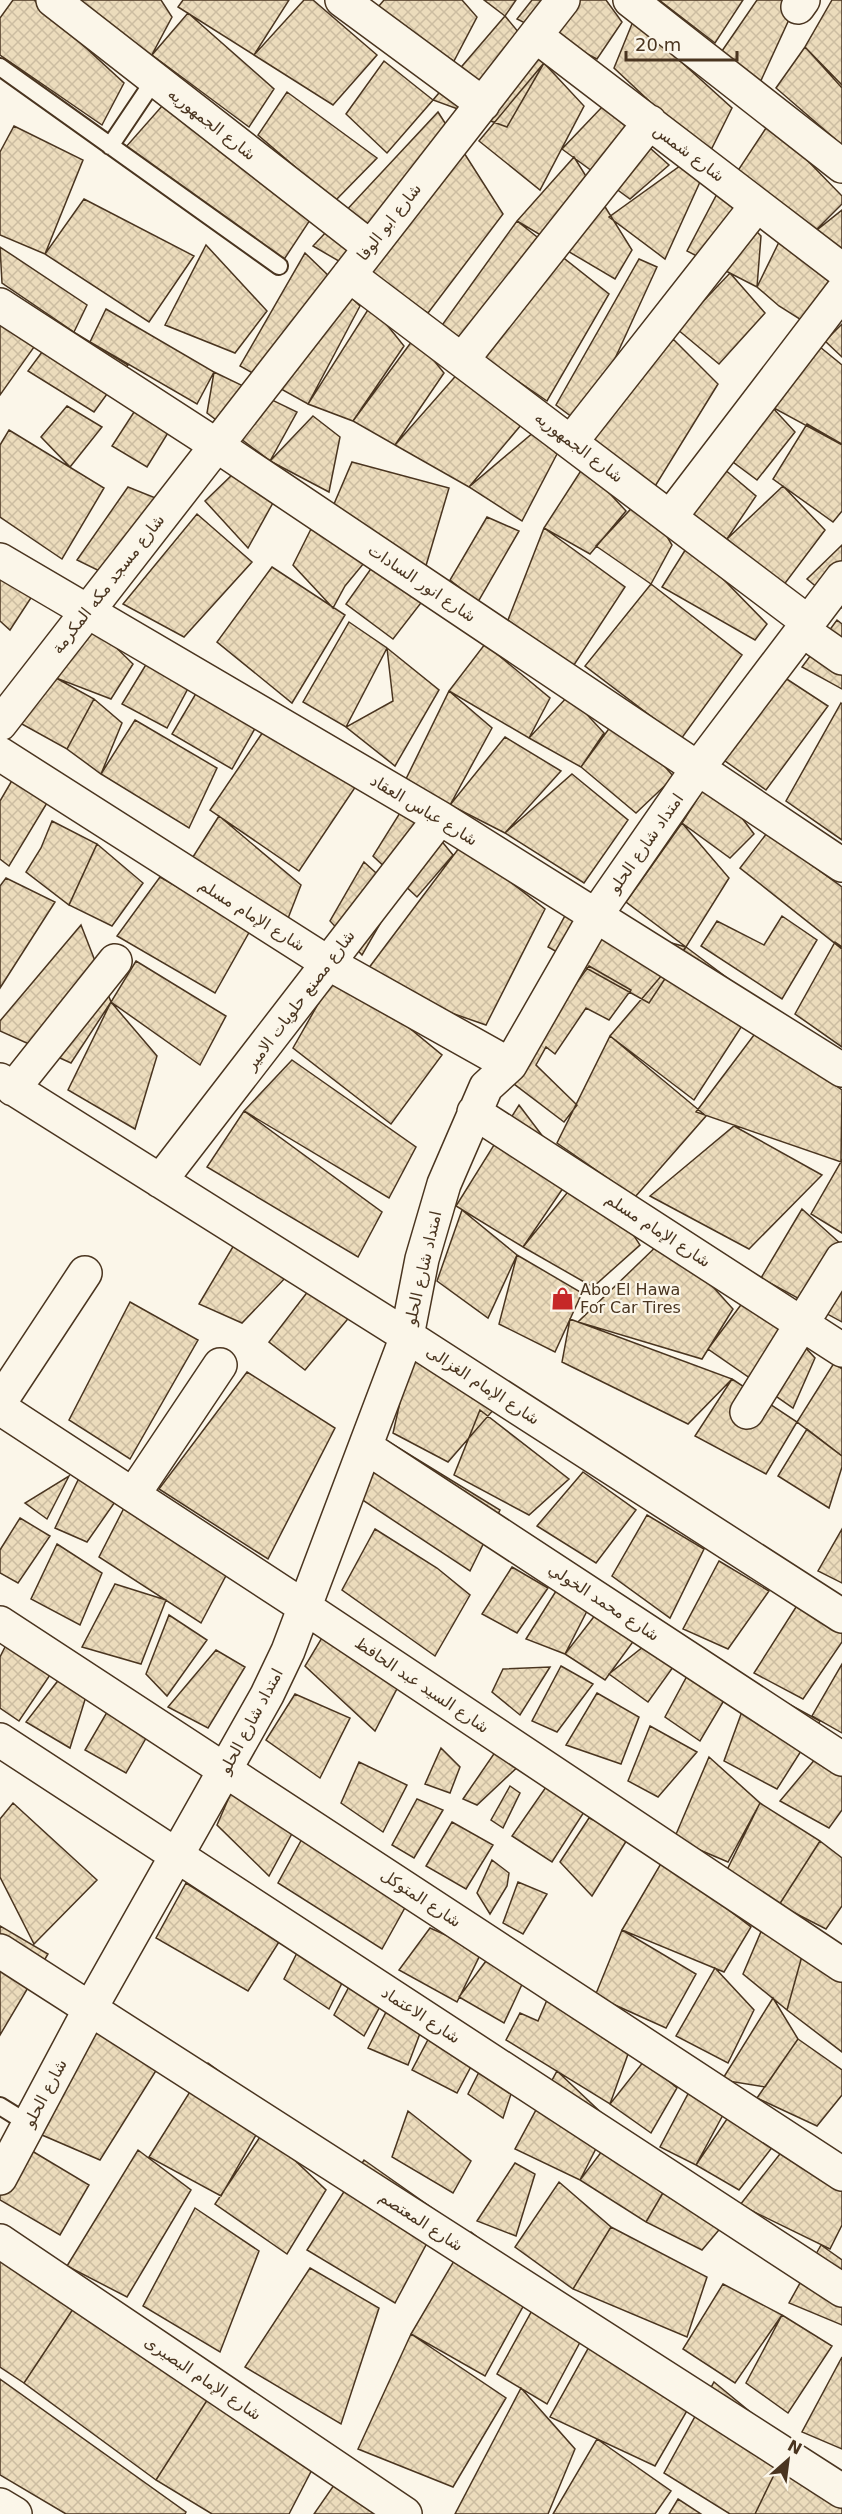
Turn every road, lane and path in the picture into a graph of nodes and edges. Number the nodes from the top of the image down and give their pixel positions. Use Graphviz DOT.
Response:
graph roads {
  1 [pos="53,0"];
  2 [pos="342,0"];
  3 [pos="563,0"];
  4 [pos="630,0"];
  5 [pos="536,36"];
  6 [pos="0,67"];
  7 [pos="155,80"];
  8 [pos="483,104"];
  9 [pos="650,123"];
  10 [pos="110,146"];
  11 [pos="842,166"];
  12 [pos="757,205"];
  13 [pos="370,247"];
  14 [pos="279,266"];
  15 [pos="842,270"];
  16 [pos="349,274"];
  17 [pos="842,292"];
  18 [pos="0,305"];
  19 [pos="462,360"];
  20 [pos="571,442"];
  21 [pos="216,445"];
  22 [pos="671,516"];
  23 [pos="0,560"];
  24 [pos="842,578"];
  25 [pos="87,612"];
  26 [pos="805,626"];
  27 [pos="842,658"];
  28 [pos="0,724"];
  29 [pos="0,754"];
  30 [pos="698,768"];
  31 [pos="440,818"];
  32 [pos="842,865"];
  33 [pos="596,915"];
  34 [pos="115,961"];
  35 [pos="328,963"];
  36 [pos="839,1063"];
  37 [pos="510,1065"];
  38 [pos="7,1084"];
  39 [pos="474,1112"];
  40 [pos="160,1182"];
  41 [pos="842,1259"];
  42 [pos="85,1273"];
  43 [pos="803,1323"];
  44 [pos="407,1336"];
  45 [pos="842,1350"];
  46 [pos="220,1365"];
  47 [pos="0,1402"];
  48 [pos="0,1408"];
  49 [pos="747,1412"];
  50 [pos="366,1447"];
  51 [pos="133,1495"];
  52 [pos="306,1608"];
  53 [pos="842,1616"];
  54 [pos="0,1623"];
  55 [pos="0,1740"];
  56 [pos="842,1758"];
  57 [pos="225,1770"];
  58 [pos="177,1856"];
  59 [pos="0,1952"];
  60 [pos="842,1965"];
  61 [pos="90,2009"];
  62 [pos="0,2106"];
  63 [pos="28,2124"];
  64 [pos="842,2174"];
  65 [pos="0,2178"];
  66 [pos="0,2241"];
  67 [pos="842,2290"];
  68 [pos="842,2491"];
  69 [pos="0,2505"];
  70 [pos="15,2514"];
  71 [pos="405,2514"];
  1 -- 7 [label="street, شارع الجمهوريه"];
  2 -- 8 [label="street"];
  3 -- 5 [label="street, شارع ابو الوفا"];
  4 -- 11 [label="street"];
  5 -- 8 [label="street, شارع ابو الوفا"];
  5 -- 9 [label="street, شارع شمس"];
  6 -- 10 [label="lane"];
  7 -- 10 [label="lane"];
  7 -- 13 [label="street, شارع الجمهوريه"];
  8 -- 13 [label="street, شارع ابو الوفا"];
  9 -- 12 [label="street, شارع شمس"];
  9 -- 19 [label="street"];
  10 -- 14 [label="lane"];
  12 -- 15 [label="street, شارع شمس"];
  12 -- 20 [label="street"];
  13 -- 16 [label="street, شارع ابو الوفا"];
  16 -- 19 [label="street, شارع الجمهوريه"];
  16 -- 21 [label="street, شارع ابو الوفا"];
  17 -- 22 [label="street"];
  18 -- 21 [label="street, شارع انور السادات"];
  19 -- 20 [label="street, شارع الجمهوريه"];
  20 -- 22 [label="street, شارع الجمهوريه"];
  21 -- 25 [label="street, شارع مسجد مكه المكرمة"];
  21 -- 30 [label="street, شارع انور السادات"];
  22 -- 26 [label="street, شارع الجمهوريه"];
  23 -- 25 [label="street, شارع عباس العقاد"];
  24 -- 26 [label="street, امتداد شارع الحلو"];
  25 -- 28 [label="street, شارع مسجد مكه المكرمة"];
  25 -- 31 [label="street, شارع عباس العقاد"];
  26 -- 27 [label="street, شارع الجمهوريه"];
  26 -- 30 [label="street, امتداد شارع الحلو"];
  29 -- 35 [label="street, شارع الإمام مسلم"];
  30 -- 32 [label="street, شارع انور السادات"];
  30 -- 33 [label="street, امتداد شارع الحلو"];
  31 -- 33 [label="street, شارع عباس العقاد"];
  31 -- 35 [label="street, شارع مصنع حلويات الامير"];
  33 -- 36 [label="street, شارع عباس العقاد"];
  33 -- 37 [label="street, امتداد شارع الحلو"];
  34 -- 38 [label="street"];
  35 -- 37 [label="street, شارع الإمام مسلم"];
  35 -- 40 [label="street, شارع مصنع حلويات الامير"];
  37 -- 39 [label="street, امتداد شارع الحلو"];
  38 -- 40 [label="street, شارع الإمام الغزالى"];
  39 -- 43 [label="street, شارع الإمام مسلم"];
  39 -- 44 [label="street, امتداد شارع الحلو"];
  40 -- 44 [label="street, شارع الإمام الغزالى"];
  41 -- 43 [label="street"];
  42 -- 47 [label="street"];
  43 -- 45 [label="street, شارع الإمام مسلم"];
  43 -- 49 [label="street"];
  44 -- 50 [label="street, امتداد شارع الحلو"];
  44 -- 53 [label="street, شارع الإمام الغزالى"];
  46 -- 51 [label="street"];
  48 -- 51 [label="street, شارع السيد عبد الحافظ"];
  50 -- 52 [label="street, امتداد شارع الحلو"];
  50 -- 56 [label="street, شارع محمد الخولي"];
  51 -- 52 [label="street, شارع السيد عبد الحافظ"];
  52 -- 57 [label="street, امتداد شارع الحلو"];
  52 -- 60 [label="street, شارع السيد عبد الحافظ"];
  54 -- 57 [label="street, شارع المتوكل"];
  55 -- 58 [label="street, شارع الاعتماد"];
  57 -- 58 [label="street, امتداد شارع الحلو"];
  57 -- 64 [label="street, شارع المتوكل"];
  58 -- 61 [label="street, امتداد شارع الحلو"];
  58 -- 67 [label="street, شارع الاعتماد"];
  59 -- 61 [label="street, شارع المعتصم"];
  61 -- 63 [label="street, شارع الحلو"];
  61 -- 68 [label="street, شارع المعتصم"];
  62 -- 63 [label="lane"];
  63 -- 65 [label="street, شارع الحلو"];
  66 -- 71 [label="street, شارع الإمام البصيرى"];
  69 -- 70 [label="street"];
}
